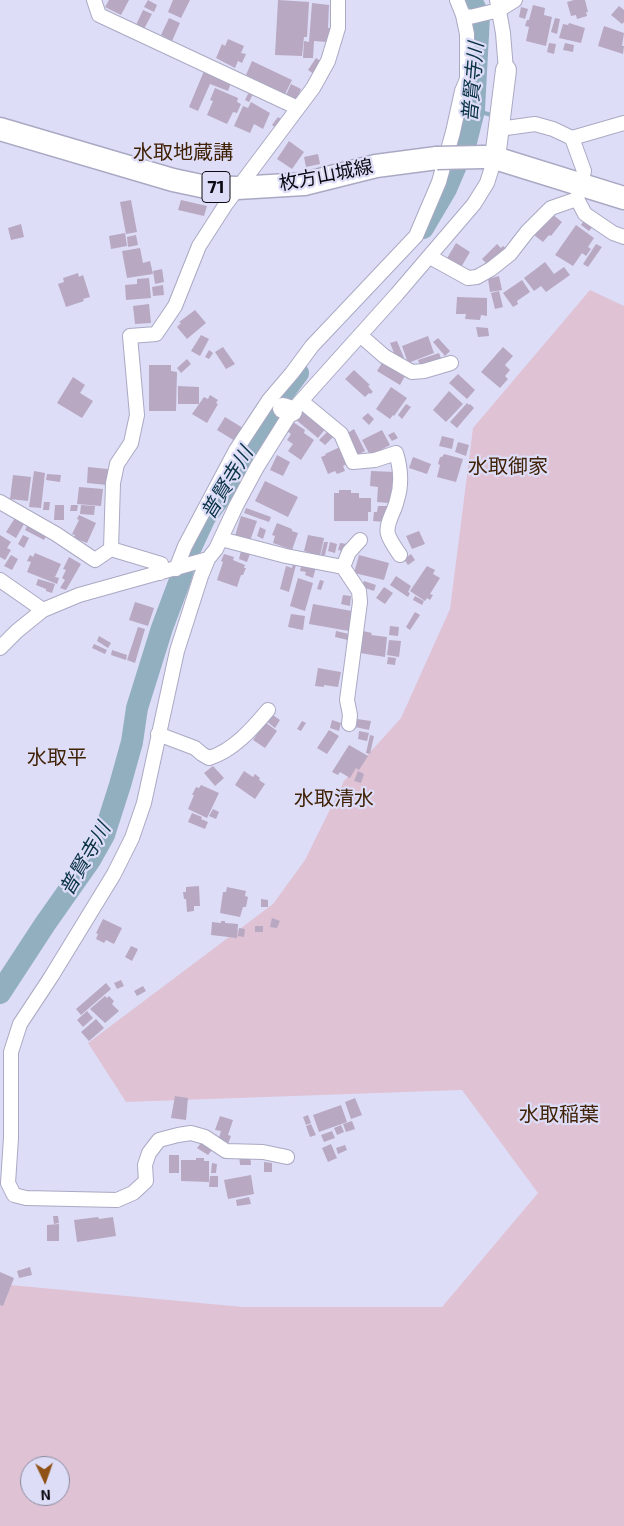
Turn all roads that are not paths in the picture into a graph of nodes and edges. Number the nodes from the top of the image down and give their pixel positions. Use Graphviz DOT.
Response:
graph roads {
  1 [pos="94,0"];
  2 [pos="338,0"];
  3 [pos="457,0"];
  4 [pos="515,0"];
  5 [pos="496,7"];
  6 [pos="467,16"];
  7 [pos="506,70"];
  8 [pos="298,108"];
  9 [pos="624,123"];
  10 [pos="0,129"];
  11 [pos="499,129"];
  12 [pos="572,138"];
  13 [pos="489,158"];
  14 [pos="237,188"];
  15 [pos="578,192"];
  16 [pos="624,198"];
  17 [pos="624,237"];
  18 [pos="430,256"];
  19 [pos="360,335"];
  20 [pos="451,363"];
  21 [pos="292,407"];
  22 [pos="0,502"];
  23 [pos="221,539"];
  24 [pos="360,540"];
  25 [pos="111,550"];
  26 [pos="400,555"];
  27 [pos="202,561"];
  28 [pos="343,567"];
  29 [pos="178,568"];
  30 [pos="160,573"];
  31 [pos="0,580"];
  32 [pos="43,610"];
  33 [pos="0,648"];
  34 [pos="268,710"];
  35 [pos="349,724"];
  36 [pos="158,734"];
  37 [pos="287,1157"];
  38 [pos="3,1164"];
  1 -- 8 [label="street"];
  2 -- 8 [label="street"];
  3 -- 6 [label="street"];
  4 -- 5 [label="street"];
  5 -- 6 [label="street"];
  5 -- 7 [label="street"];
  6 -- 29 [label="street"];
  7 -- 11 [label="street"];
  8 -- 14 [label="street"];
  9 -- 12 [label="street"];
  10 -- 14 [label="main road, 枚方山城線 / 71"];
  11 -- 12 [label="street"];
  11 -- 13 [label="street"];
  12 -- 15 [label="street"];
  13 -- 14 [label="main road, 枚方山城線 / 71, bridge"];
  13 -- 15 [label="main road, 枚方山城線 / 71"];
  13 -- 18 [label="street"];
  14 -- 25 [label="street"];
  15 -- 16 [label="main road, 枚方山城線 / 71"];
  15 -- 17 [label="street"];
  15 -- 18 [label="street"];
  18 -- 19 [label="street"];
  19 -- 20 [label="street"];
  19 -- 21 [label="street"];
  21 -- 23 [label="street"];
  21 -- 26 [label="street"];
  22 -- 25 [label="street"];
  23 -- 27 [label="street"];
  23 -- 28 [label="street"];
  24 -- 28 [label="street"];
  25 -- 30 [label="street"];
  27 -- 29 [label="street"];
  27 -- 36 [label="street"];
  28 -- 35 [label="street"];
  29 -- 30 [label="street"];
  30 -- 32 [label="street"];
  31 -- 32 [label="street"];
  32 -- 33 [label="street"];
  34 -- 36 [label="street"];
  36 -- 38 [label="street"];
  37 -- 38 [label="street"];
}
